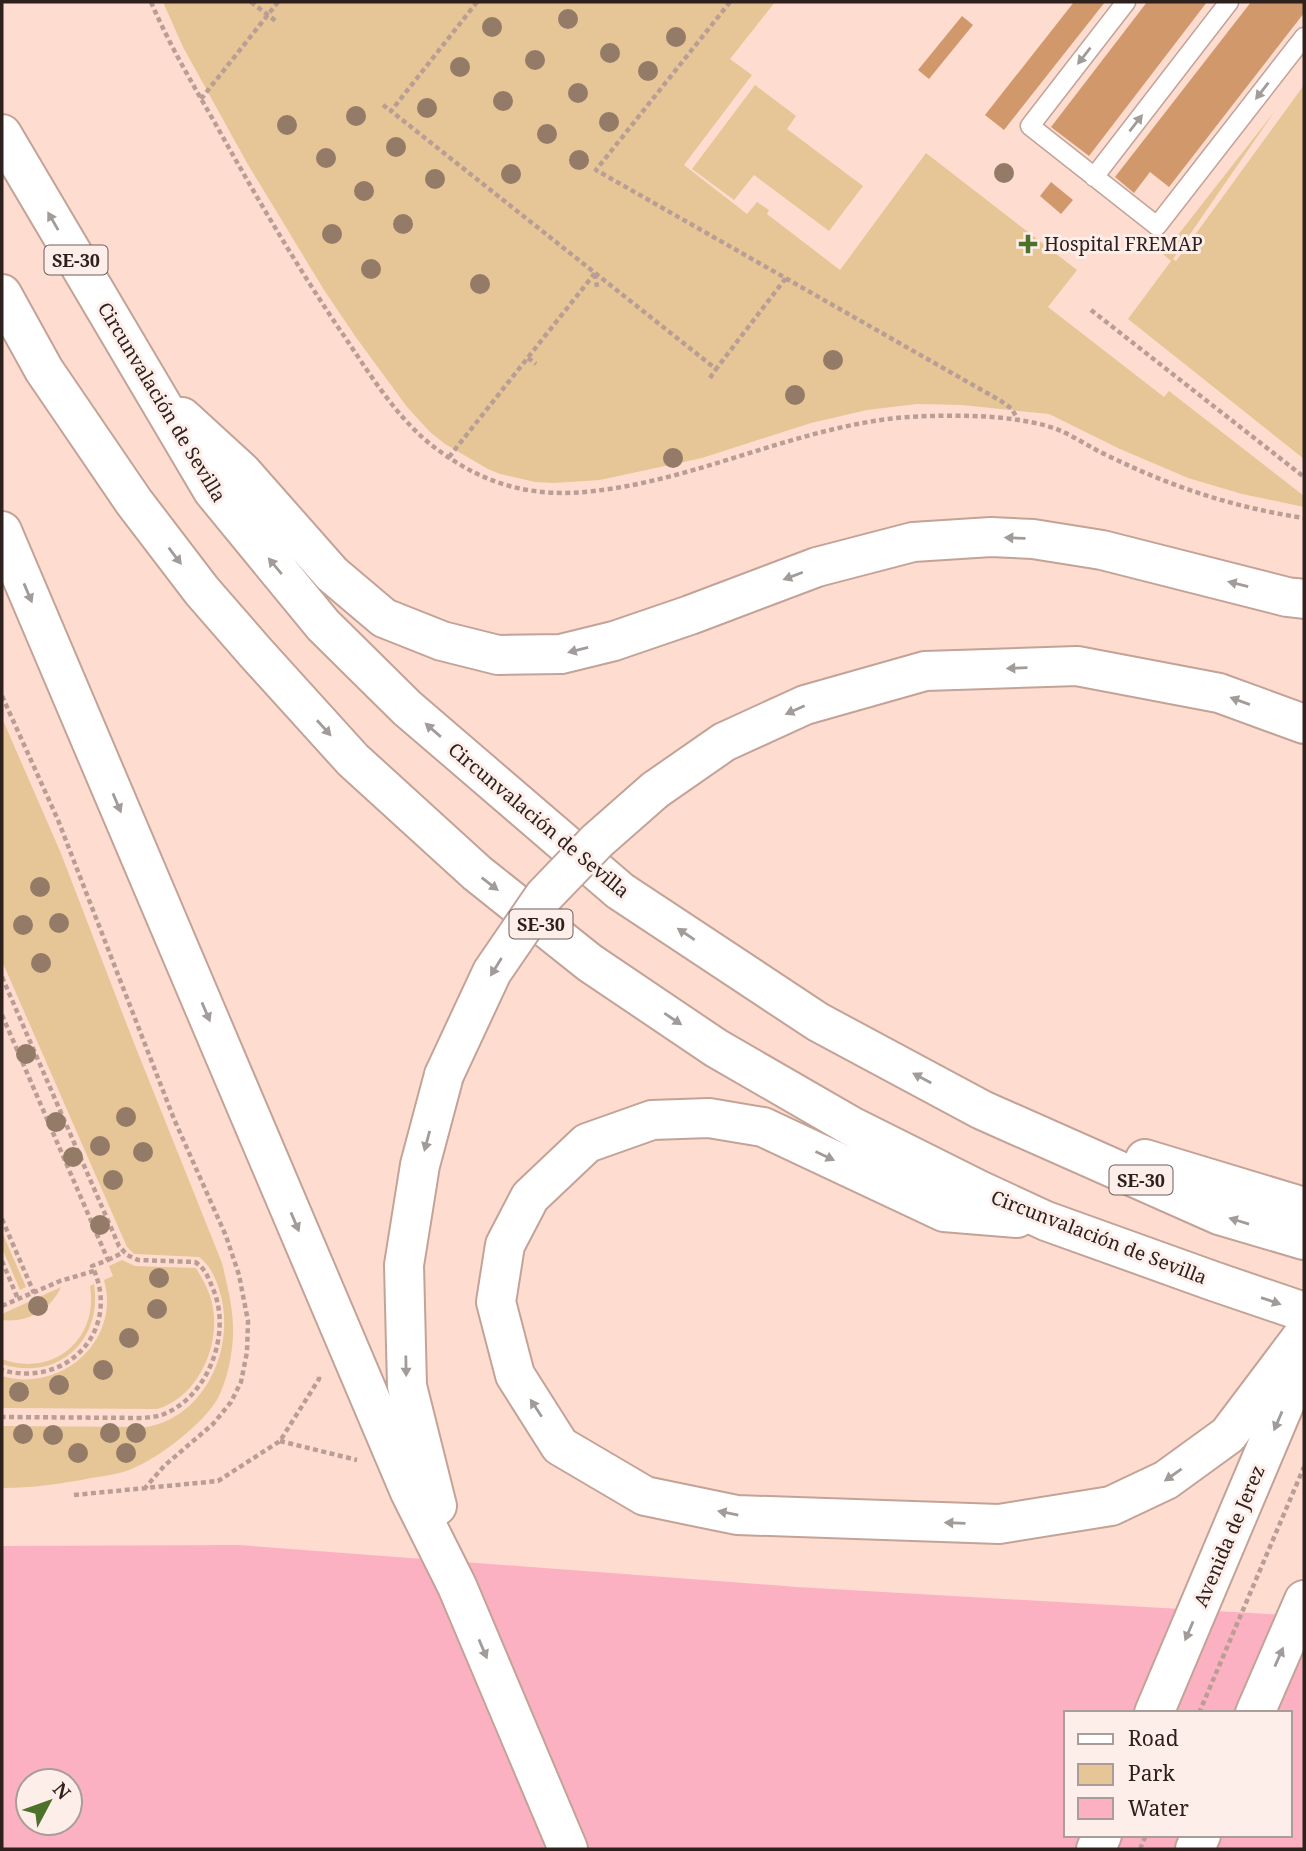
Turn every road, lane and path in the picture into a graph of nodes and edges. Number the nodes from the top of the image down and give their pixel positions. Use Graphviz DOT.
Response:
graph roads {
  1 [pos="151,2"];
  2 [pos="251,2"];
  3 [pos="278,2"];
  4 [pos="477,2"];
  5 [pos="730,2"];
  6 [pos="1126,2"];
  7 [pos="1229,2"];
  8 [pos="268,15"];
  9 [pos="277,22"];
  10 [pos="1304,37"];
  11 [pos="201,99"];
  12 [pos="383,105"];
  13 [pos="391,111"];
  14 [pos="2,134"];
  15 [pos="1094,177"];
  16 [pos="595,273"];
  17 [pos="786,278"];
  18 [pos="597,287"];
  19 [pos="2,294"];
  20 [pos="1091,310"];
  21 [pos="2,348"];
  22 [pos="528,358"];
  23 [pos="536,364"];
  24 [pos="716,369"];
  25 [pos="710,378"];
  26 [pos="149,386"];
  27 [pos="1018,420"];
  28 [pos="449,457"];
  29 [pos="1304,477"];
  30 [pos="134,502"];
  31 [pos="1304,518"];
  32 [pos="2,531"];
  33 [pos="1304,599"];
  34 [pos="2,696"];
  35 [pos="1304,724"];
  36 [pos="2,977"];
  37 [pos="2,1015"];
  38 [pos="982,1110"];
  39 [pos="1304,1207"];
  40 [pos="2,1219"];
  41 [pos="1046,1221"];
  42 [pos="1304,1240"];
  43 [pos="124,1252"];
  44 [pos="108,1259"];
  45 [pos="2,1261"];
  46 [pos="94,1270"];
  47 [pos="34,1293"];
  48 [pos="18,1299"];
  49 [pos="2,1306"];
  50 [pos="1304,1312"];
  51 [pos="1304,1334"];
  52 [pos="1304,1358"];
  53 [pos="319,1366"];
  54 [pos="2,1370"];
  55 [pos="2,1417"];
  56 [pos="279,1441"];
  57 [pos="361,1461"];
  58 [pos="1304,1467"];
  59 [pos="145,1488"];
  60 [pos="74,1495"];
  61 [pos="457,1586"];
  62 [pos="1304,1600"];
  63 [pos="1155,1711"];
  64 [pos="1200,1711"];
  65 [pos="1256,1711"];
  66 [pos="568,1849"];
  1 -- 11 [label="path"];
  2 -- 8 [label="path"];
  3 -- 8 [label="path"];
  4 -- 13 [label="path"];
  5 -- 17 [label="path"];
  6 -- 15 [label="lane, one-way"];
  15 -- 7 [label="lane, one-way"];
  8 -- 9 [label="path"];
  8 -- 11 [label="path"];
  10 -- 15 [label="lane, one-way"];
  11 -- 28 [label="path"];
  12 -- 13 [label="path"];
  13 -- 16 [label="path"];
  26 -- 14 [label="main road, Circunvalación de Sevilla / SE-30, one-way"];
  16 -- 18 [label="path"];
  16 -- 22 [label="path"];
  16 -- 24 [label="path"];
  17 -- 24 [label="path"];
  17 -- 27 [label="path"];
  19 -- 30 [label="main road, Circunvalación de Sevilla / SE-30"];
  20 -- 29 [label="path"];
  21 -- 30 [label="main road"];
  22 -- 23 [label="path"];
  22 -- 28 [label="path"];
  24 -- 25 [label="path"];
  33 -- 26 [label="main road, one-way"];
  38 -- 26 [label="main road, Circunvalación de Sevilla / SE-30, one-way"];
  27 -- 28 [label="path"];
  27 -- 31 [label="path"];
  30 -- 41 [label="main road, Circunvalación de Sevilla / SE-30, one-way"];
  32 -- 61 [label="main road, one-way"];
  34 -- 59 [label="path"];
  35 -- 61 [label="main road, one-way, bridge"];
  36 -- 43 [label="path"];
  37 -- 44 [label="path"];
  38 -- 39 [label="main road"];
  42 -- 38 [label="main road, Circunvalación de Sevilla / SE-30, one-way"];
  40 -- 47 [label="path"];
  41 -- 50 [label="main road, Circunvalación de Sevilla / SE-30, one-way"];
  51 -- 41 [label="main road, one-way"];
  43 -- 44 [label="path"];
  43 -- 55 [label="path"];
  44 -- 46 [label="path"];
  45 -- 48 [label="path"];
  46 -- 47 [label="path"];
  46 -- 54 [label="path"];
  47 -- 48 [label="path"];
  48 -- 49 [label="path"];
  52 -- 63 [label="main road, Avenida de Jerez, one-way"];
  53 -- 56 [label="path"];
  56 -- 57 [label="path"];
  56 -- 59 [label="path"];
  58 -- 64 [label="path"];
  59 -- 60 [label="path"];
  61 -- 66 [label="main road, one-way"];
  65 -- 62 [label="main road, one-way"];
}
